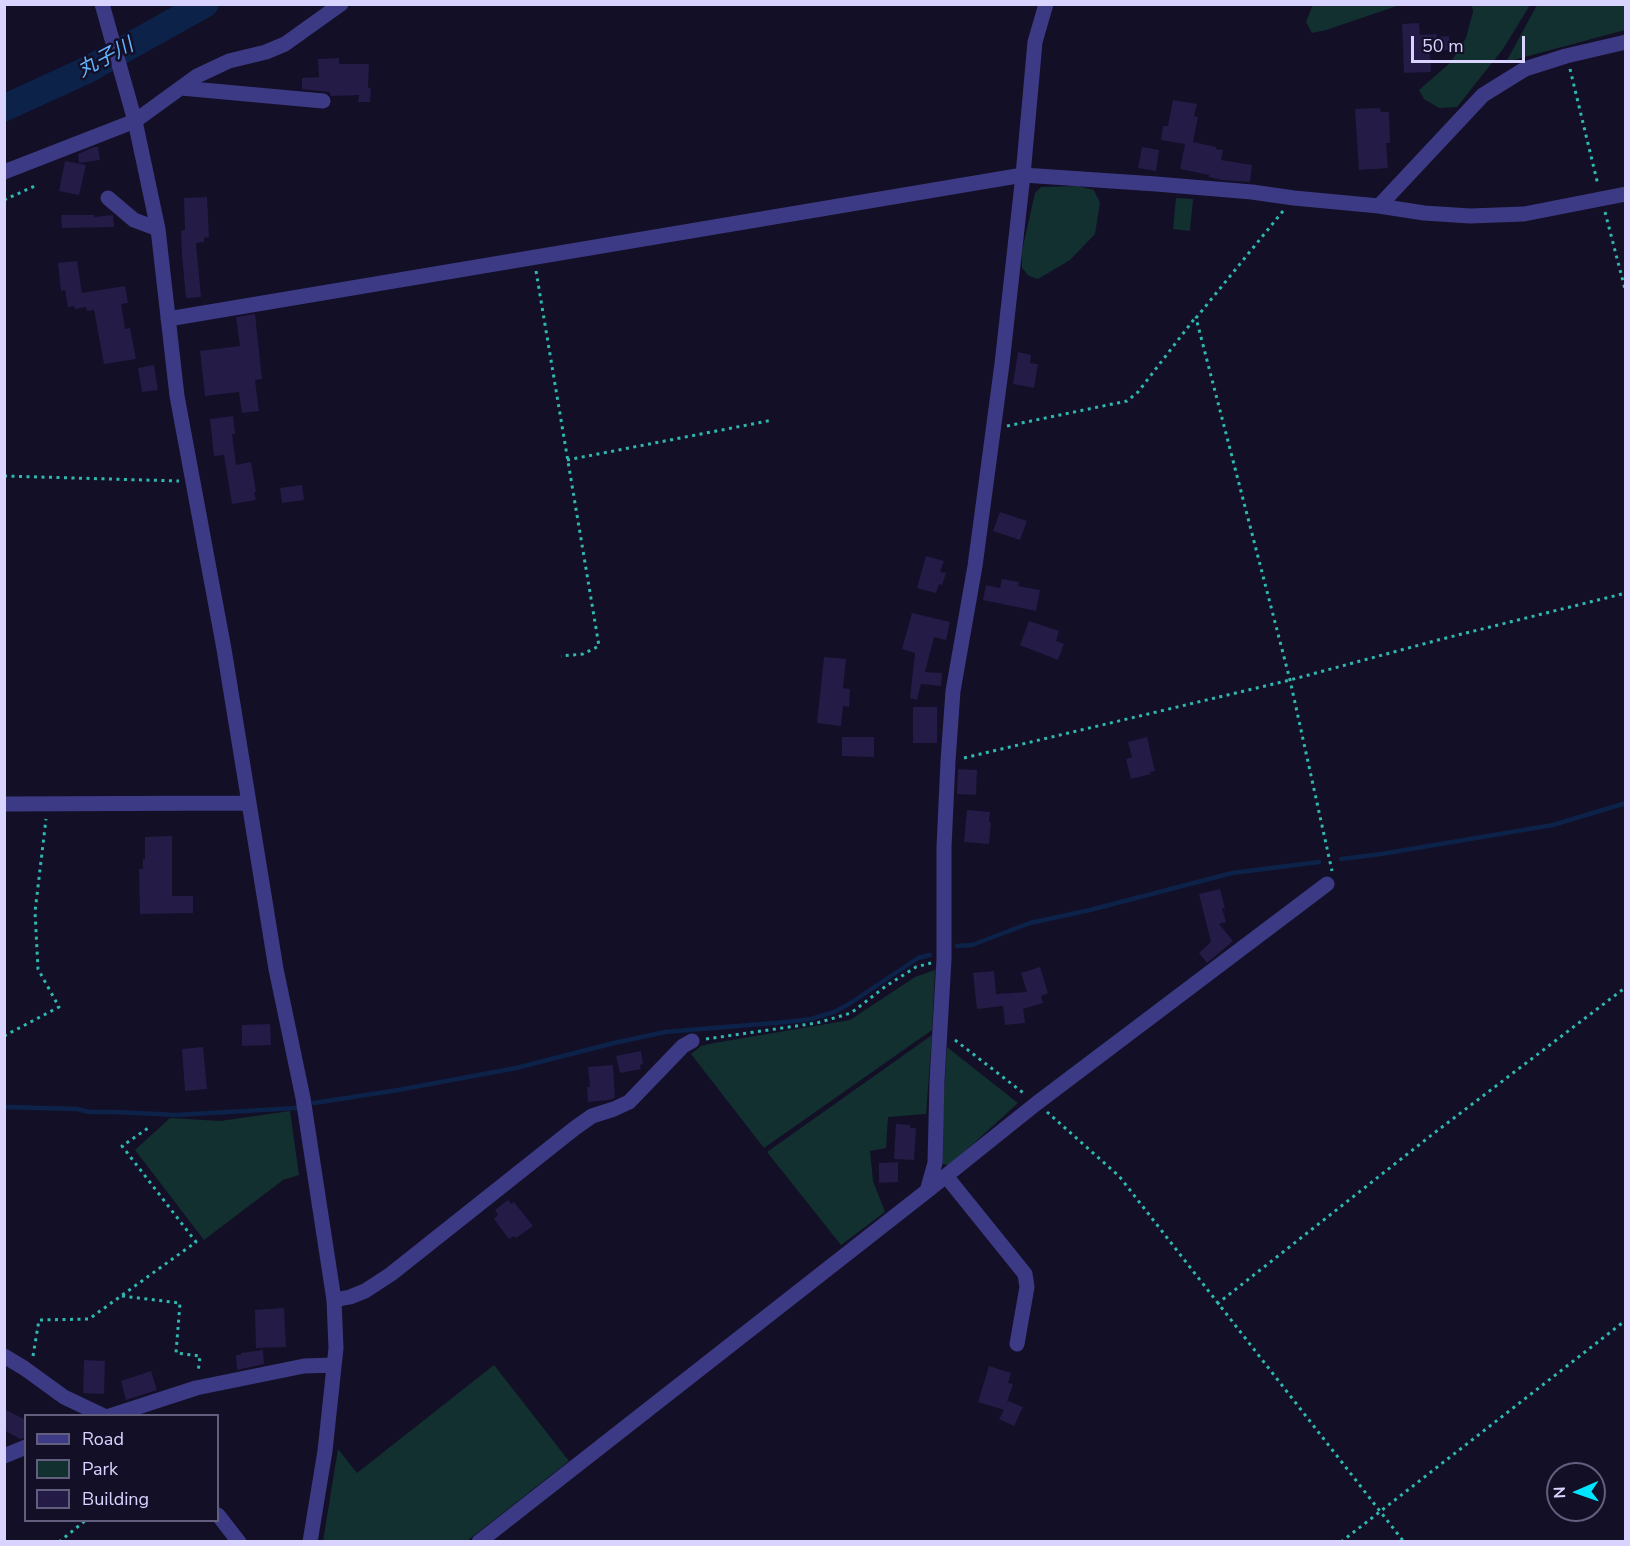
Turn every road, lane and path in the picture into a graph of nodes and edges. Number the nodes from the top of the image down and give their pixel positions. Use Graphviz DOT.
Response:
graph roads {
  1 [pos="102,4"];
  2 [pos="341,4"];
  3 [pos="1046,4"];
  4 [pos="1626,42"];
  5 [pos="1566,56"];
  6 [pos="181,88"];
  7 [pos="323,101"];
  8 [pos="135,121"];
  9 [pos="4,172"];
  10 [pos="1023,175"];
  11 [pos="37,185"];
  12 [pos="1626,194"];
  13 [pos="108,198"];
  14 [pos="1294,198"];
  15 [pos="1602,199"];
  16 [pos="4,200"];
  17 [pos="1379,206"];
  18 [pos="158,229"];
  19 [pos="533,258"];
  20 [pos="1626,293"];
  21 [pos="1196,318"];
  22 [pos="168,319"];
  23 [pos="773,420"];
  24 [pos="993,428"];
  25 [pos="567,460"];
  26 [pos="4,476"];
  27 [pos="193,481"];
  28 [pos="1626,593"];
  29 [pos="561,656"];
  30 [pos="1290,680"];
  31 [pos="948,761"];
  32 [pos="248,803"];
  33 [pos="4,804"];
  34 [pos="48,804"];
  35 [pos="1327,884"];
  36 [pos="944,959"];
  37 [pos="1626,987"];
  38 [pos="940,1029"];
  39 [pos="4,1036"];
  40 [pos="692,1041"];
  41 [pos="1037,1103"];
  42 [pos="151,1126"];
  43 [pos="946,1176"];
  44 [pos="927,1191"];
  45 [pos="121,1296"];
  46 [pos="333,1300"];
  47 [pos="1217,1304"];
  48 [pos="1626,1320"];
  49 [pos="1017,1344"];
  50 [pos="4,1356"];
  51 [pos="334,1365"];
  52 [pos="30,1372"];
  53 [pos="196,1388"];
  54 [pos="100,1414"];
  55 [pos="116,1414"];
  56 [pos="24,1448"];
  57 [pos="4,1456"];
  58 [pos="1380,1511"];
  59 [pos="219,1516"];
  60 [pos="85,1522"];
  61 [pos="59,1542"];
  62 [pos="239,1542"];
  63 [pos="310,1542"];
  64 [pos="479,1542"];
  65 [pos="1341,1542"];
  66 [pos="1404,1542"];
  1 -- 8 [label="street"];
  2 -- 6 [label="street"];
  3 -- 10 [label="street"];
  4 -- 5 [label="street"];
  5 -- 15 [label="path"];
  5 -- 17 [label="street"];
  6 -- 7 [label="street"];
  6 -- 8 [label="street"];
  8 -- 9 [label="street"];
  8 -- 18 [label="street"];
  10 -- 14 [label="street"];
  10 -- 19 [label="street"];
  10 -- 24 [label="street"];
  11 -- 16 [label="path"];
  12 -- 15 [label="street"];
  13 -- 18 [label="street"];
  14 -- 17 [label="street"];
  14 -- 21 [label="path"];
  15 -- 17 [label="street"];
  15 -- 20 [label="path"];
  18 -- 22 [label="street"];
  19 -- 22 [label="street"];
  19 -- 25 [label="path"];
  21 -- 24 [label="path"];
  21 -- 30 [label="path"];
  22 -- 27 [label="street"];
  23 -- 25 [label="path"];
  24 -- 31 [label="street"];
  25 -- 29 [label="path"];
  26 -- 27 [label="path"];
  27 -- 32 [label="street"];
  28 -- 30 [label="path"];
  30 -- 31 [label="path"];
  30 -- 35 [label="path"];
  31 -- 36 [label="street"];
  32 -- 34 [label="street"];
  32 -- 46 [label="street"];
  33 -- 34 [label="street"];
  34 -- 39 [label="path"];
  35 -- 41 [label="street"];
  36 -- 38 [label="street"];
  36 -- 40 [label="path"];
  37 -- 47 [label="path"];
  38 -- 41 [label="path"];
  38 -- 44 [label="street"];
  40 -- 46 [label="street"];
  41 -- 43 [label="street"];
  41 -- 47 [label="path"];
  42 -- 45 [label="path"];
  43 -- 44 [label="street"];
  43 -- 49 [label="street"];
  44 -- 64 [label="street"];
  45 -- 52 [label="path"];
  45 -- 53 [label="path"];
  46 -- 51 [label="street"];
  47 -- 58 [label="path"];
  48 -- 58 [label="path"];
  50 -- 52 [label="street"];
  51 -- 53 [label="street"];
  51 -- 63 [label="street"];
  52 -- 54 [label="street"];
  53 -- 55 [label="street"];
  56 -- 57 [label="street"];
  58 -- 65 [label="path"];
  58 -- 66 [label="path"];
  59 -- 62 [label="street"];
  60 -- 61 [label="path"];
}
